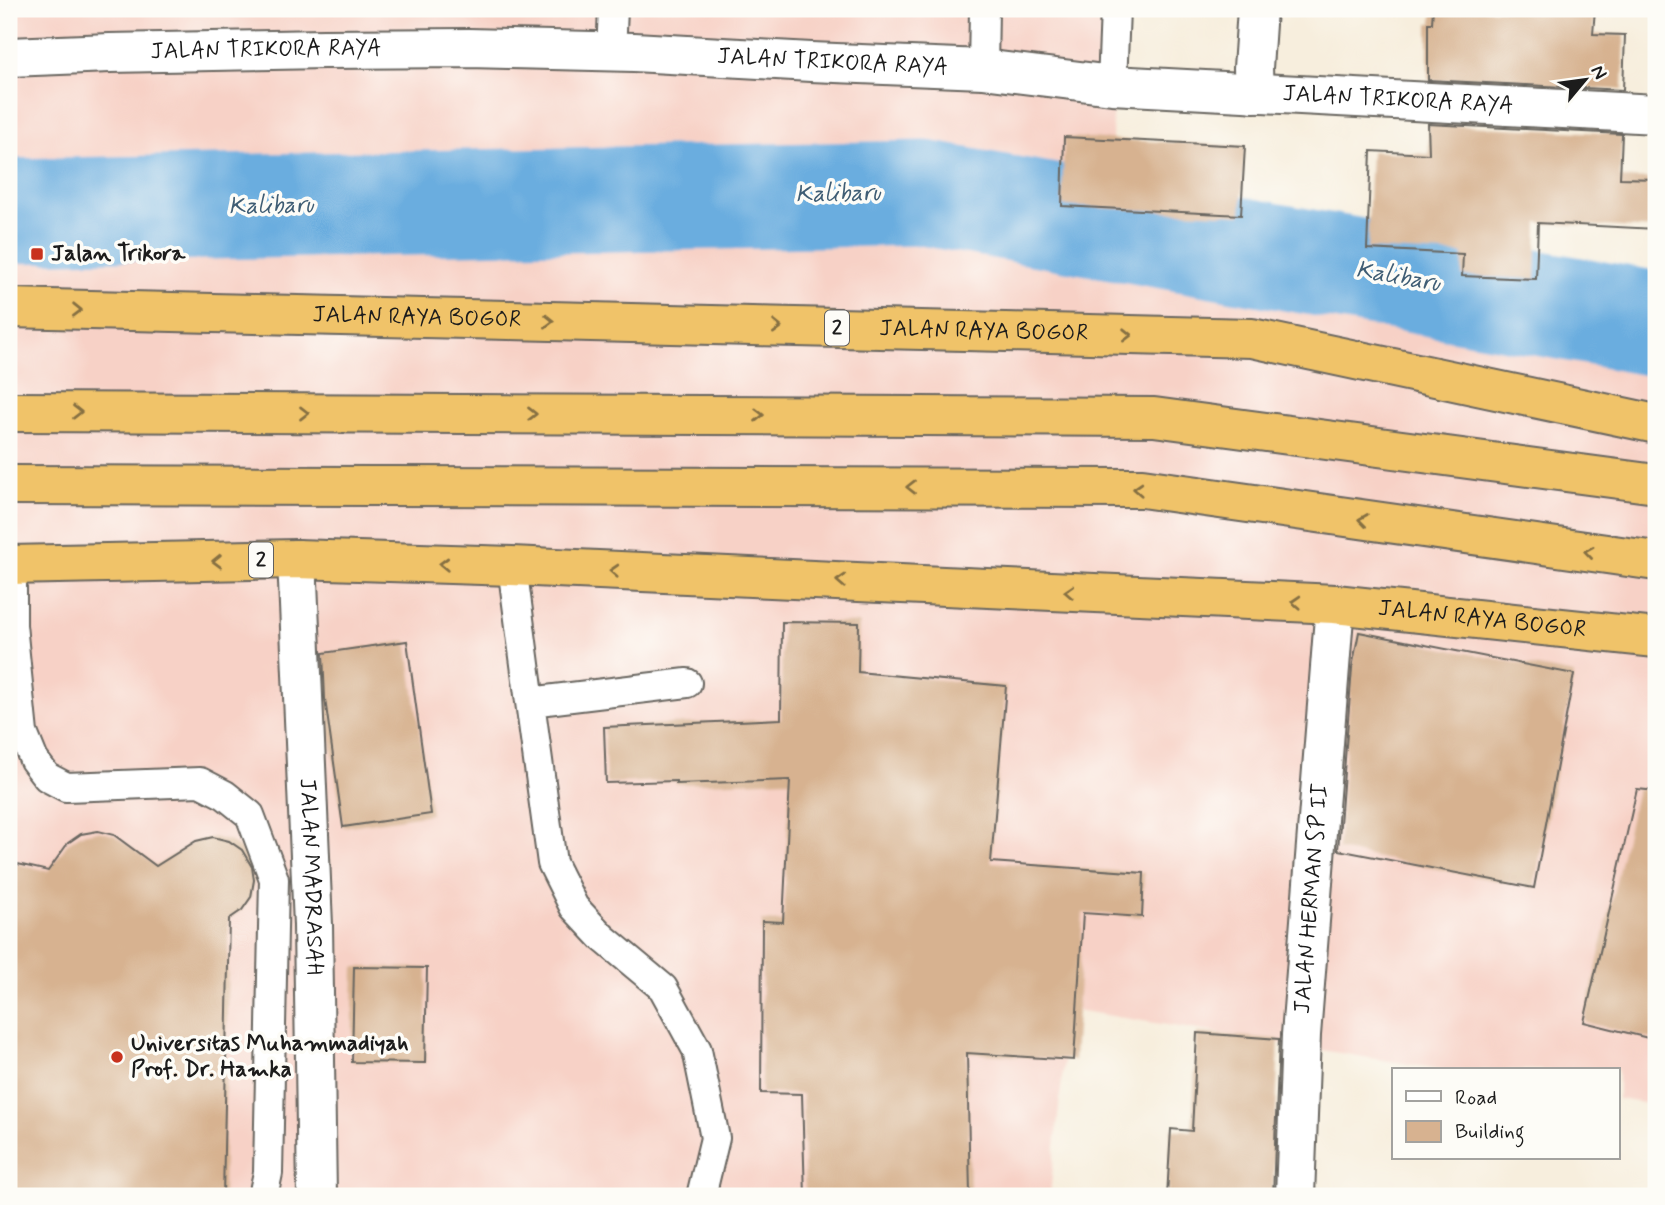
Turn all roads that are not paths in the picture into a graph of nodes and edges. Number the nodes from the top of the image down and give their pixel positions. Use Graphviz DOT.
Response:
graph roads {
  1 [pos="612,9"];
  2 [pos="984,9"];
  3 [pos="1115,9"];
  4 [pos="1257,9"];
  5 [pos="611,52"];
  6 [pos="9,57"];
  7 [pos="983,69"];
  8 [pos="1112,85"];
  9 [pos="1254,93"];
  10 [pos="1656,114"];
  11 [pos="9,308"];
  12 [pos="9,412"];
  13 [pos="1656,424"];
  14 [pos="1656,484"];
  15 [pos="9,485"];
  16 [pos="297,559"];
  17 [pos="1656,561"];
  18 [pos="10,565"];
  19 [pos="512,566"];
  20 [pos="1335,604"];
  21 [pos="1656,638"];
  22 [pos="687,683"];
  23 [pos="530,702"];
  24 [pos="263,1196"];
  25 [pos="317,1196"];
  26 [pos="701,1196"];
  27 [pos="1295,1196"];
  1 -- 5 [label="lane"];
  2 -- 7 [label="lane"];
  3 -- 8 [label="lane"];
  4 -- 9 [label="street"];
  5 -- 6 [label="street, JALAN TRIKORA RAYA"];
  5 -- 7 [label="street, JALAN TRIKORA RAYA"];
  7 -- 8 [label="street, JALAN TRIKORA RAYA"];
  8 -- 9 [label="street, JALAN TRIKORA RAYA"];
  9 -- 10 [label="street, JALAN TRIKORA RAYA"];
  11 -- 13 [label="highway, JALAN RAYA BOGOR / 2, one-way"];
  12 -- 14 [label="highway, one-way"];
  17 -- 15 [label="highway, one-way"];
  16 -- 18 [label="highway, JALAN RAYA BOGOR / 2, one-way"];
  19 -- 16 [label="highway, JALAN RAYA BOGOR / 2, one-way"];
  16 -- 25 [label="street, JALAN MADRASAH"];
  18 -- 24 [label="lane"];
  20 -- 19 [label="highway, JALAN RAYA BOGOR / 2, one-way"];
  19 -- 23 [label="lane"];
  20 -- 21 [label="highway, JALAN RAYA BOGOR / 2"];
  20 -- 27 [label="street, JALAN HERMAN SP II"];
  22 -- 23 [label="lane"];
  23 -- 26 [label="lane"];
}
